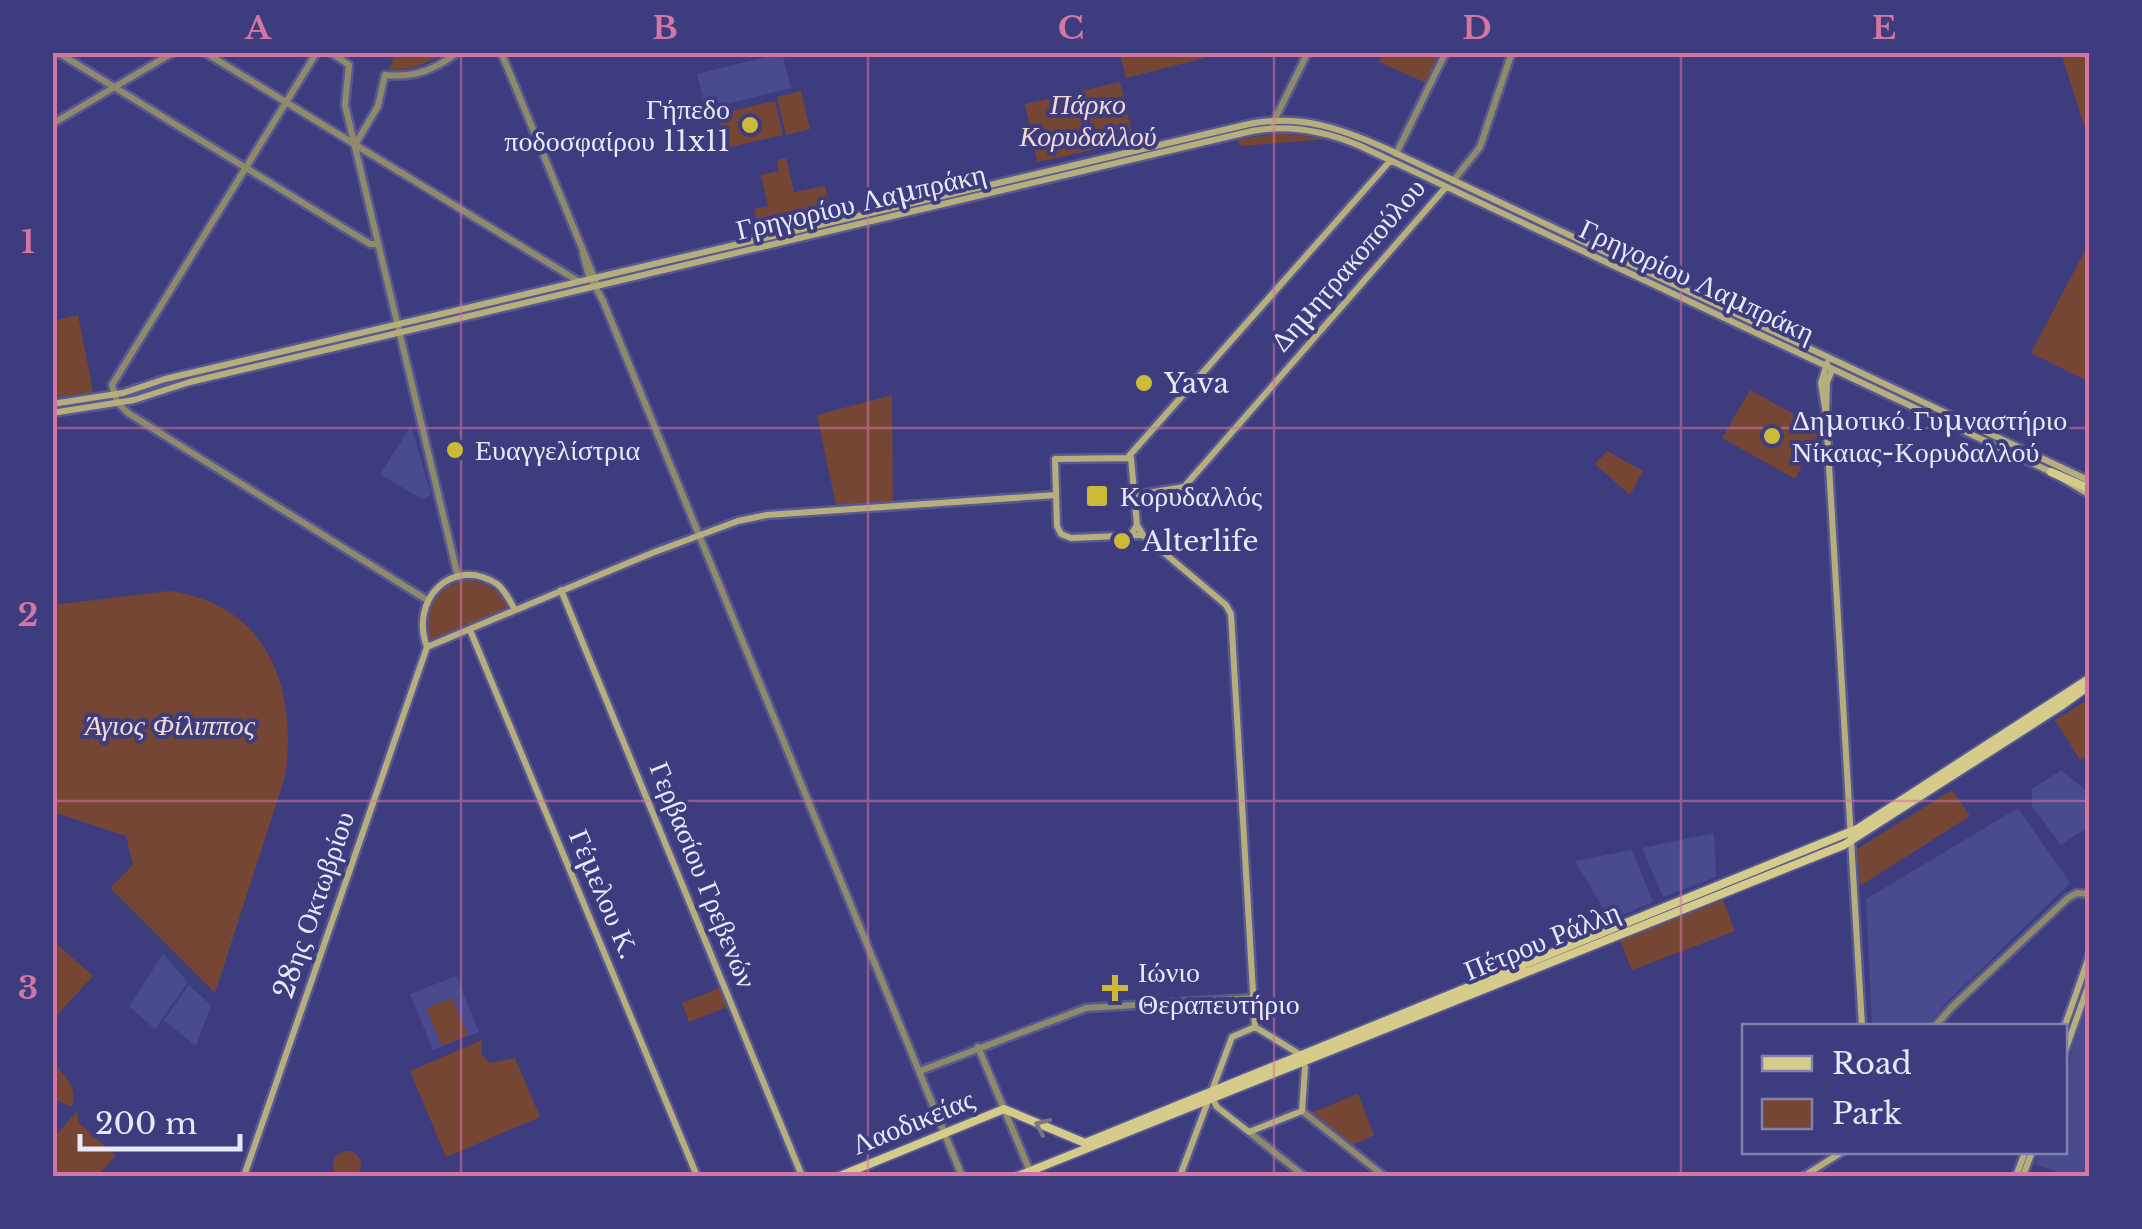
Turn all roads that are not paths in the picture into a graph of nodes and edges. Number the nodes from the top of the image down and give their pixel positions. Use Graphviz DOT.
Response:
graph roads {
  1 [pos="57,52"];
  2 [pos="174,52"];
  3 [pos="204,52"];
  4 [pos="317,52"];
  5 [pos="330,52"];
  6 [pos="458,52"];
  7 [pos="501,52"];
  8 [pos="1308,52"];
  9 [pos="1446,52"];
  10 [pos="1512,52"];
  11 [pos="114,87"];
  12 [pos="286,102"];
  13 [pos="52,124"];
  14 [pos="1272,124"];
  15 [pos="355,145"];
  16 [pos="1396,154"];
  17 [pos="1390,161"];
  18 [pos="245,168"];
  19 [pos="1453,180"];
  20 [pos="1446,187"];
  21 [pos="378,244"];
  22 [pos="593,277"];
  23 [pos="578,281"];
  24 [pos="596,286"];
  25 [pos="398,328"];
  26 [pos="1830,364"];
  27 [pos="115,398"];
  28 [pos="52,404"];
  29 [pos="52,413"];
  30 [pos="1129,456"];
  31 [pos="2051,472"];
  32 [pos="2089,488"];
  33 [pos="1056,494"];
  34 [pos="1135,496"];
  35 [pos="1137,524"];
  36 [pos="1131,535"];
  37 [pos="1144,535"];
  38 [pos="698,536"];
  39 [pos="458,578"];
  40 [pos="562,590"];
  41 [pos="427,600"];
  42 [pos="516,610"];
  43 [pos="470,630"];
  44 [pos="427,647"];
  45 [pos="2089,684"];
  46 [pos="1851,831"];
  47 [pos="1851,842"];
  48 [pos="2090,897"];
  49 [pos="2090,954"];
  50 [pos="2090,980"];
  51 [pos="1254,998"];
  52 [pos="2077,1005"];
  53 [pos="2090,1010"];
  54 [pos="1862,1024"];
  55 [pos="1937,1024"];
  56 [pos="2066,1024"];
  57 [pos="1255,1027"];
  58 [pos="2067,1043"];
  59 [pos="978,1047"];
  60 [pos="1302,1058"];
  61 [pos="920,1071"];
  62 [pos="1210,1097"];
  63 [pos="1004,1109"];
  64 [pos="1186,1109"];
  65 [pos="1302,1110"];
  66 [pos="1200,1118"];
  67 [pos="1248,1132"];
  68 [pos="945,1133"];
  69 [pos="1839,1154"];
  70 [pos="1031,1174"];
  71 [pos="244,1176"];
  72 [pos="697,1176"];
  73 [pos="802,1176"];
  74 [pos="840,1176"];
  75 [pos="962,1176"];
  76 [pos="1018,1176"];
  77 [pos="1180,1176"];
  78 [pos="1304,1176"];
  79 [pos="1384,1176"];
  80 [pos="1804,1176"];
  1 -- 11 [label="street"];
  2 -- 11 [label="street"];
  3 -- 12 [label="street"];
  4 -- 12 [label="street"];
  5 -- 15 [label="street"];
  6 -- 15 [label="street"];
  7 -- 22 [label="street"];
  8 -- 14 [label="street"];
  9 -- 16 [label="street"];
  10 -- 19 [label="street, Δημητρακοπούλου"];
  11 -- 13 [label="street"];
  11 -- 18 [label="street"];
  12 -- 15 [label="street"];
  12 -- 18 [label="street"];
  14 -- 16 [label="main road, Γρηγορίου Λαμπράκη"];
  14 -- 17 [label="main road, Γρηγορίου Λαμπράκη"];
  14 -- 22 [label="main road, Γρηγορίου Λαμπράκη"];
  14 -- 24 [label="main road, Γρηγορίου Λαμπράκη"];
  15 -- 21 [label="street"];
  15 -- 23 [label="street"];
  16 -- 17 [label="main road"];
  16 -- 19 [label="main road, Γρηγορίου Λαμπράκη"];
  17 -- 20 [label="main road, Γρηγορίου Λαμπράκη"];
  17 -- 30 [label="main road"];
  18 -- 21 [label="street"];
  18 -- 27 [label="street"];
  19 -- 20 [label="main road, Δημητρακοπούλου"];
  19 -- 26 [label="main road, Γρηγορίου Λαμπράκη"];
  20 -- 26 [label="main road, Γρηγορίου Λαμπράκη"];
  20 -- 34 [label="main road, Δημητρακοπούλου"];
  21 -- 25 [label="street"];
  22 -- 23 [label="main road, Γρηγορίου Λαμπράκη"];
  22 -- 24 [label="street"];
  23 -- 25 [label="main road, Γρηγορίου Λαμπράκη"];
  24 -- 25 [label="main road, Γρηγορίου Λαμπράκη"];
  24 -- 38 [label="street"];
  25 -- 27 [label="main road, Γρηγορίου Λαμπράκη"];
  25 -- 39 [label="street"];
  26 -- 31 [label="main road, Γρηγορίου Λαμπράκη"];
  26 -- 32 [label="main road, Γρηγορίου Λαμπράκη"];
  26 -- 46 [label="main road"];
  27 -- 28 [label="main road, Γρηγορίου Λαμπράκη"];
  27 -- 29 [label="main road, Γρηγορίου Λαμπράκη"];
  27 -- 41 [label="street"];
  30 -- 33 [label="main road"];
  30 -- 34 [label="main road"];
  31 -- 32 [label="main road"];
  33 -- 36 [label="main road"];
  33 -- 38 [label="main road"];
  34 -- 35 [label="main road"];
  35 -- 36 [label="main road"];
  35 -- 37 [label="main road"];
  36 -- 37 [label="main road"];
  37 -- 51 [label="main road"];
  38 -- 40 [label="main road"];
  38 -- 61 [label="street"];
  39 -- 41 [label="main road"];
  39 -- 42 [label="main road"];
  40 -- 42 [label="main road"];
  40 -- 73 [label="main road, Γερβασίου Γρεβενών"];
  41 -- 44 [label="main road, 28ης Οκτωβρίου"];
  42 -- 43 [label="main road"];
  43 -- 44 [label="main road"];
  43 -- 72 [label="main road, Γέμελου Κ."];
  44 -- 71 [label="main road, 28ης Οκτωβρίου"];
  45 -- 46 [label="main road, Πέτρου Ράλλη"];
  45 -- 47 [label="main road, Πέτρου Ράλλη"];
  46 -- 47 [label="main road"];
  46 -- 60 [label="main road, Πέτρου Ράλλη"];
  47 -- 54 [label="main road"];
  47 -- 60 [label="main road, Πέτρου Ράλλη"];
  48 -- 55 [label="street"];
  49 -- 52 [label="main road"];
  50 -- 52 [label="main road"];
  51 -- 57 [label="main road"];
  51 -- 59 [label="street"];
  52 -- 53 [label="street"];
  52 -- 56 [label="main road"];
  52 -- 58 [label="main road"];
  57 -- 60 [label="main road"];
  57 -- 62 [label="main road"];
  59 -- 61 [label="street"];
  59 -- 63 [label="street"];
  60 -- 62 [label="main road, Πέτρου Ράλλη"];
  60 -- 65 [label="main road"];
  61 -- 68 [label="street"];
  62 -- 63 [label="main road, Πέτρου Ράλλη, one-way"];
  62 -- 64 [label="main road, Πέτρου Ράλλη"];
  62 -- 66 [label="main road"];
  62 -- 67 [label="main road"];
  63 -- 68 [label="main road, Λαοδικείας"];
  63 -- 70 [label="street"];
  64 -- 66 [label="main road"];
  64 -- 70 [label="main road, Πέτρου Ράλλη"];
  65 -- 67 [label="main road"];
  65 -- 79 [label="street"];
  66 -- 77 [label="main road"];
  67 -- 78 [label="street"];
  68 -- 74 [label="main road, Λαοδικείας"];
  68 -- 75 [label="street"];
  69 -- 80 [label="main road"];
  70 -- 76 [label="main road, Πέτρου Ράλλη"];
}
